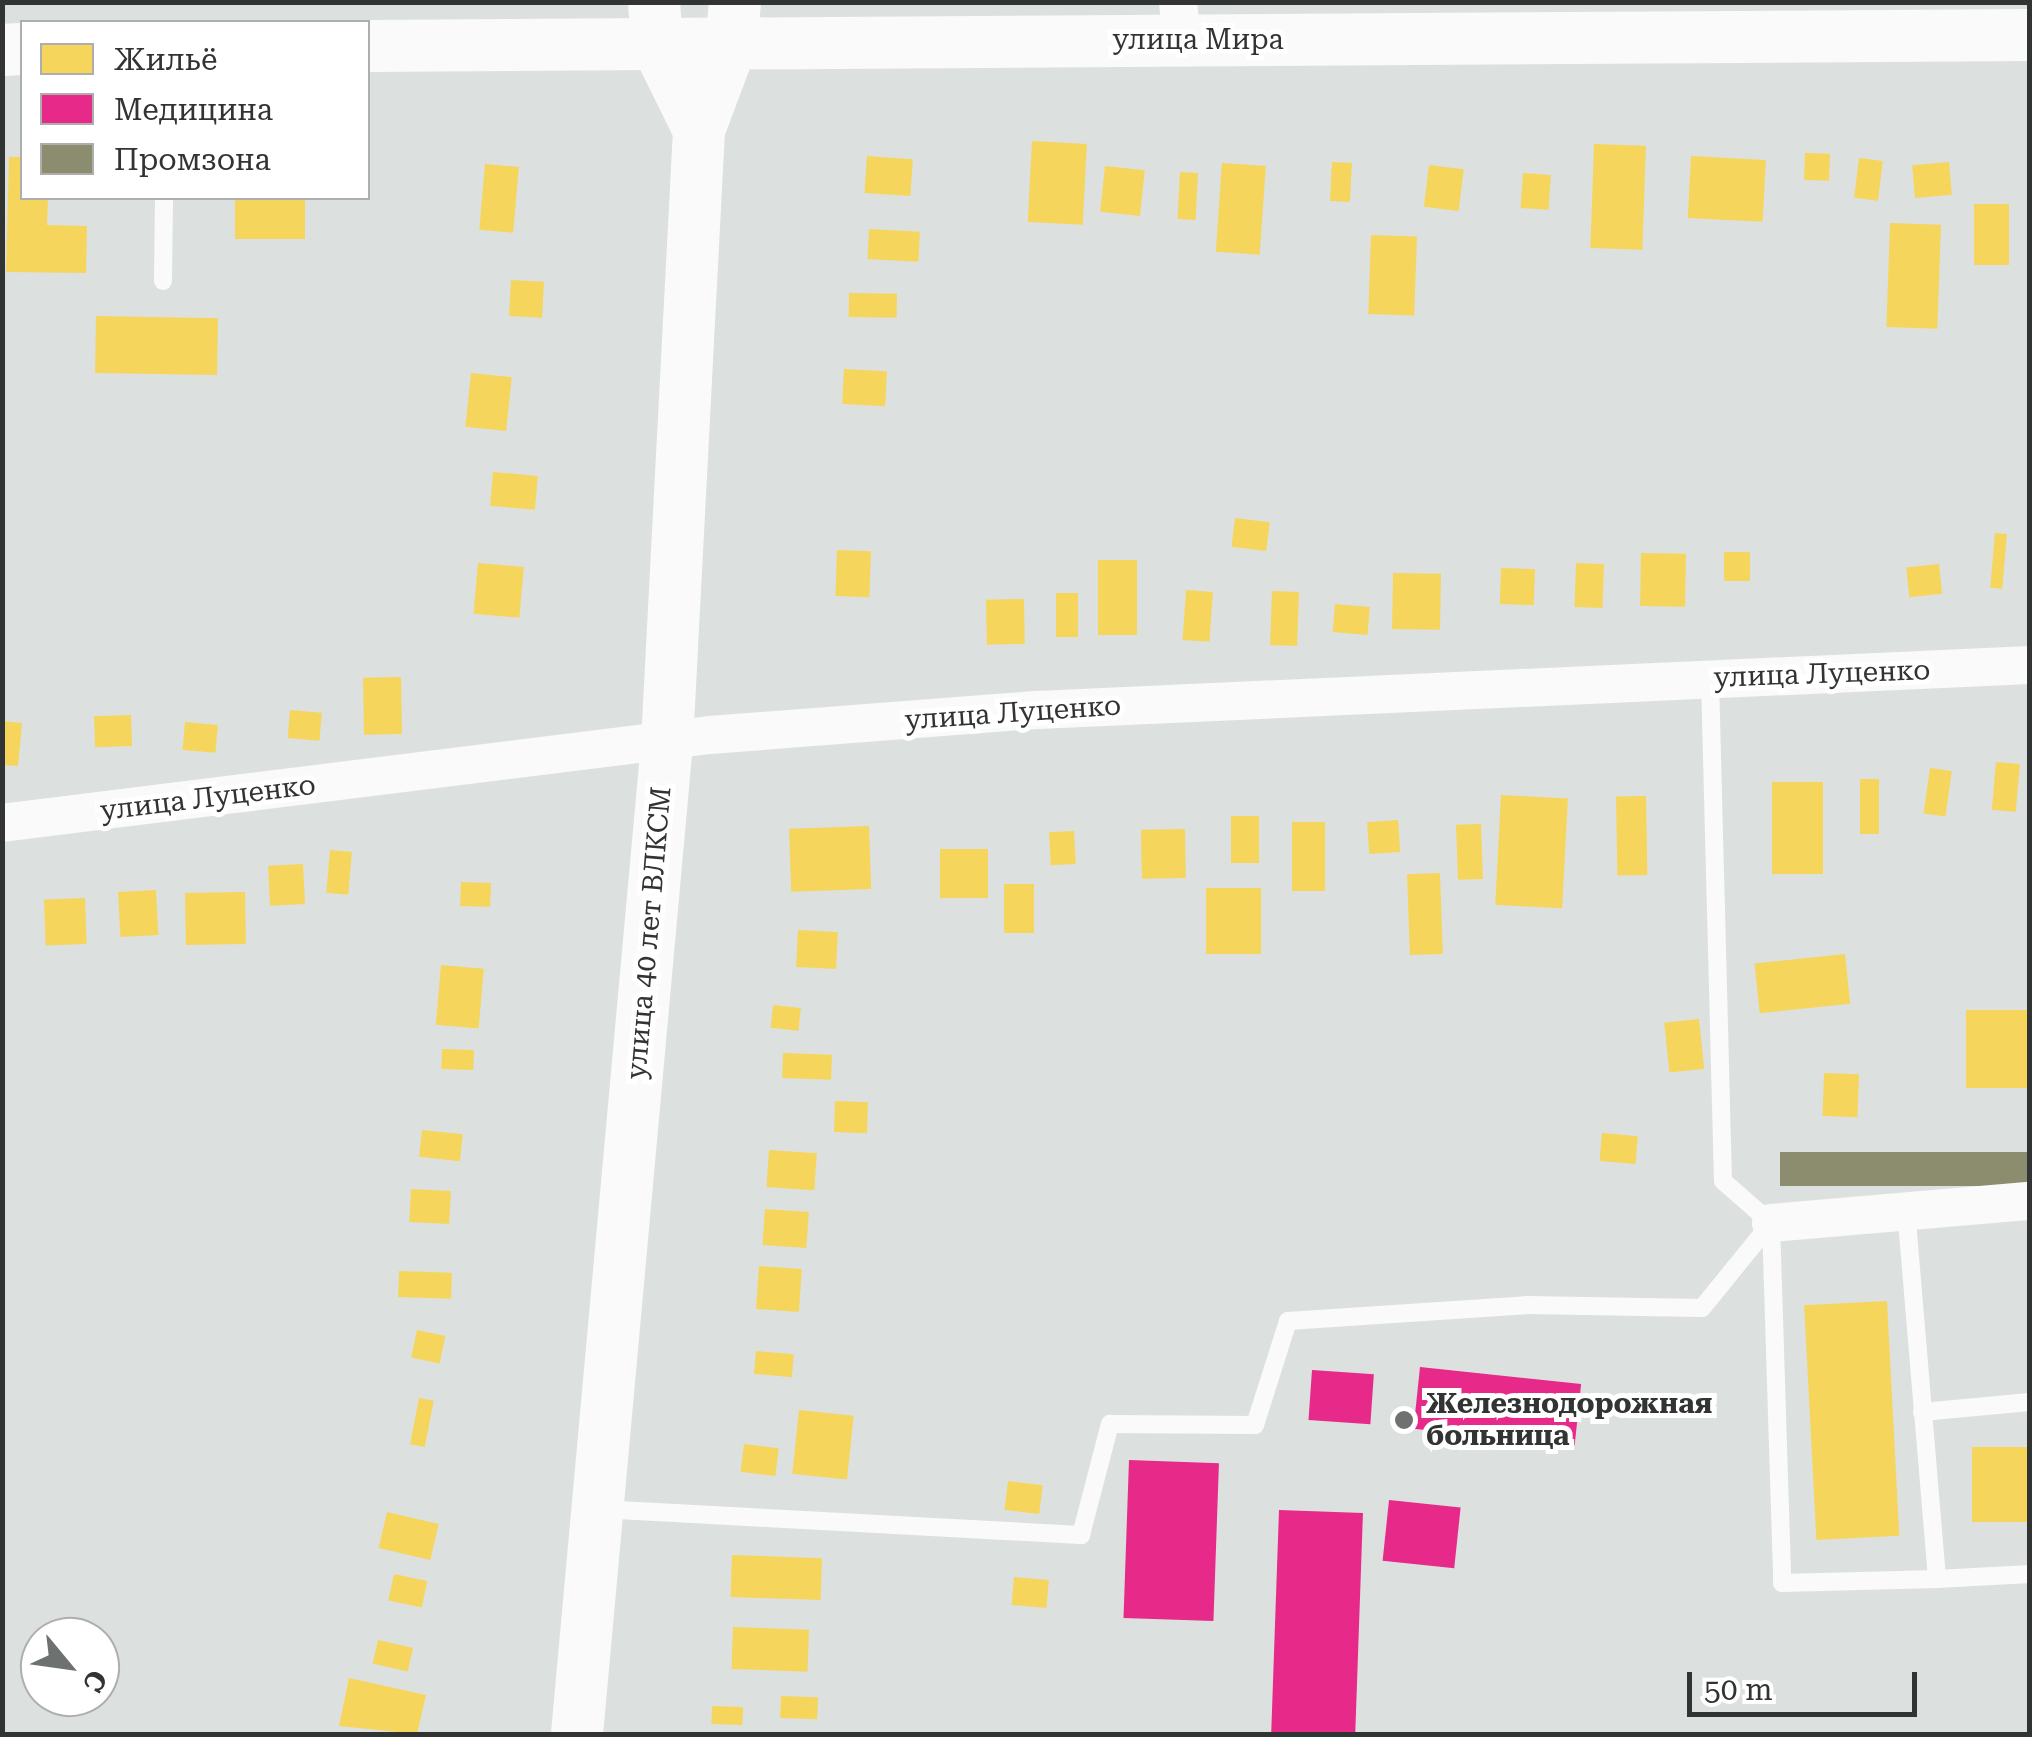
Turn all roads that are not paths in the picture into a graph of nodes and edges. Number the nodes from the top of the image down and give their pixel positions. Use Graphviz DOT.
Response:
graph roads {
  1 [pos="1923,18"];
  2 [pos="1180,21"];
  3 [pos="1555,21"];
  4 [pos="656,24"];
  5 [pos="733,24"];
  6 [pos="2030,35"];
  7 [pos="370,46"];
  8 [pos="699,130"];
  9 [pos="164,200"];
  10 [pos="163,281"];
  11 [pos="2030,665"];
  12 [pos="1710,678"];
  13 [pos="666,743"];
  14 [pos="2,822"];
  15 [pos="2030,1201"];
  16 [pos="1906,1208"];
  17 [pos="1771,1223"];
  18 [pos="2030,1402"];
  19 [pos="1922,1412"];
  20 [pos="596,1508"];
  21 [pos="2030,1574"];
  22 [pos="1937,1579"];
  23 [pos="577,1734"];
  1 -- 3 [label="street, улица Мира"];
  1 -- 6 [label="street, улица Мира"];
  2 -- 3 [label="street, улица Мира"];
  2 -- 5 [label="street, улица Мира"];
  4 -- 5 [label="street, улица Мира"];
  4 -- 7 [label="street, улица Мира"];
  4 -- 8 [label="street, улица 40 лет ВЛКСМ"];
  5 -- 8 [label="street, улица 40 лет ВЛКСМ"];
  8 -- 13 [label="street, улица 40 лет ВЛКСМ"];
  9 -- 10 [label="lane"];
  11 -- 12 [label="street, улица Луценко"];
  12 -- 13 [label="street, улица Луценко"];
  12 -- 17 [label="lane"];
  13 -- 14 [label="street, улица Луценко"];
  13 -- 20 [label="street, улица 40 лет ВЛКСМ"];
  15 -- 16 [label="street"];
  16 -- 17 [label="street"];
  16 -- 19 [label="lane"];
  17 -- 20 [label="lane"];
  17 -- 22 [label="lane"];
  18 -- 19 [label="lane"];
  19 -- 22 [label="lane"];
  20 -- 23 [label="street, улица 40 лет ВЛКСМ"];
  21 -- 22 [label="lane"];
}
